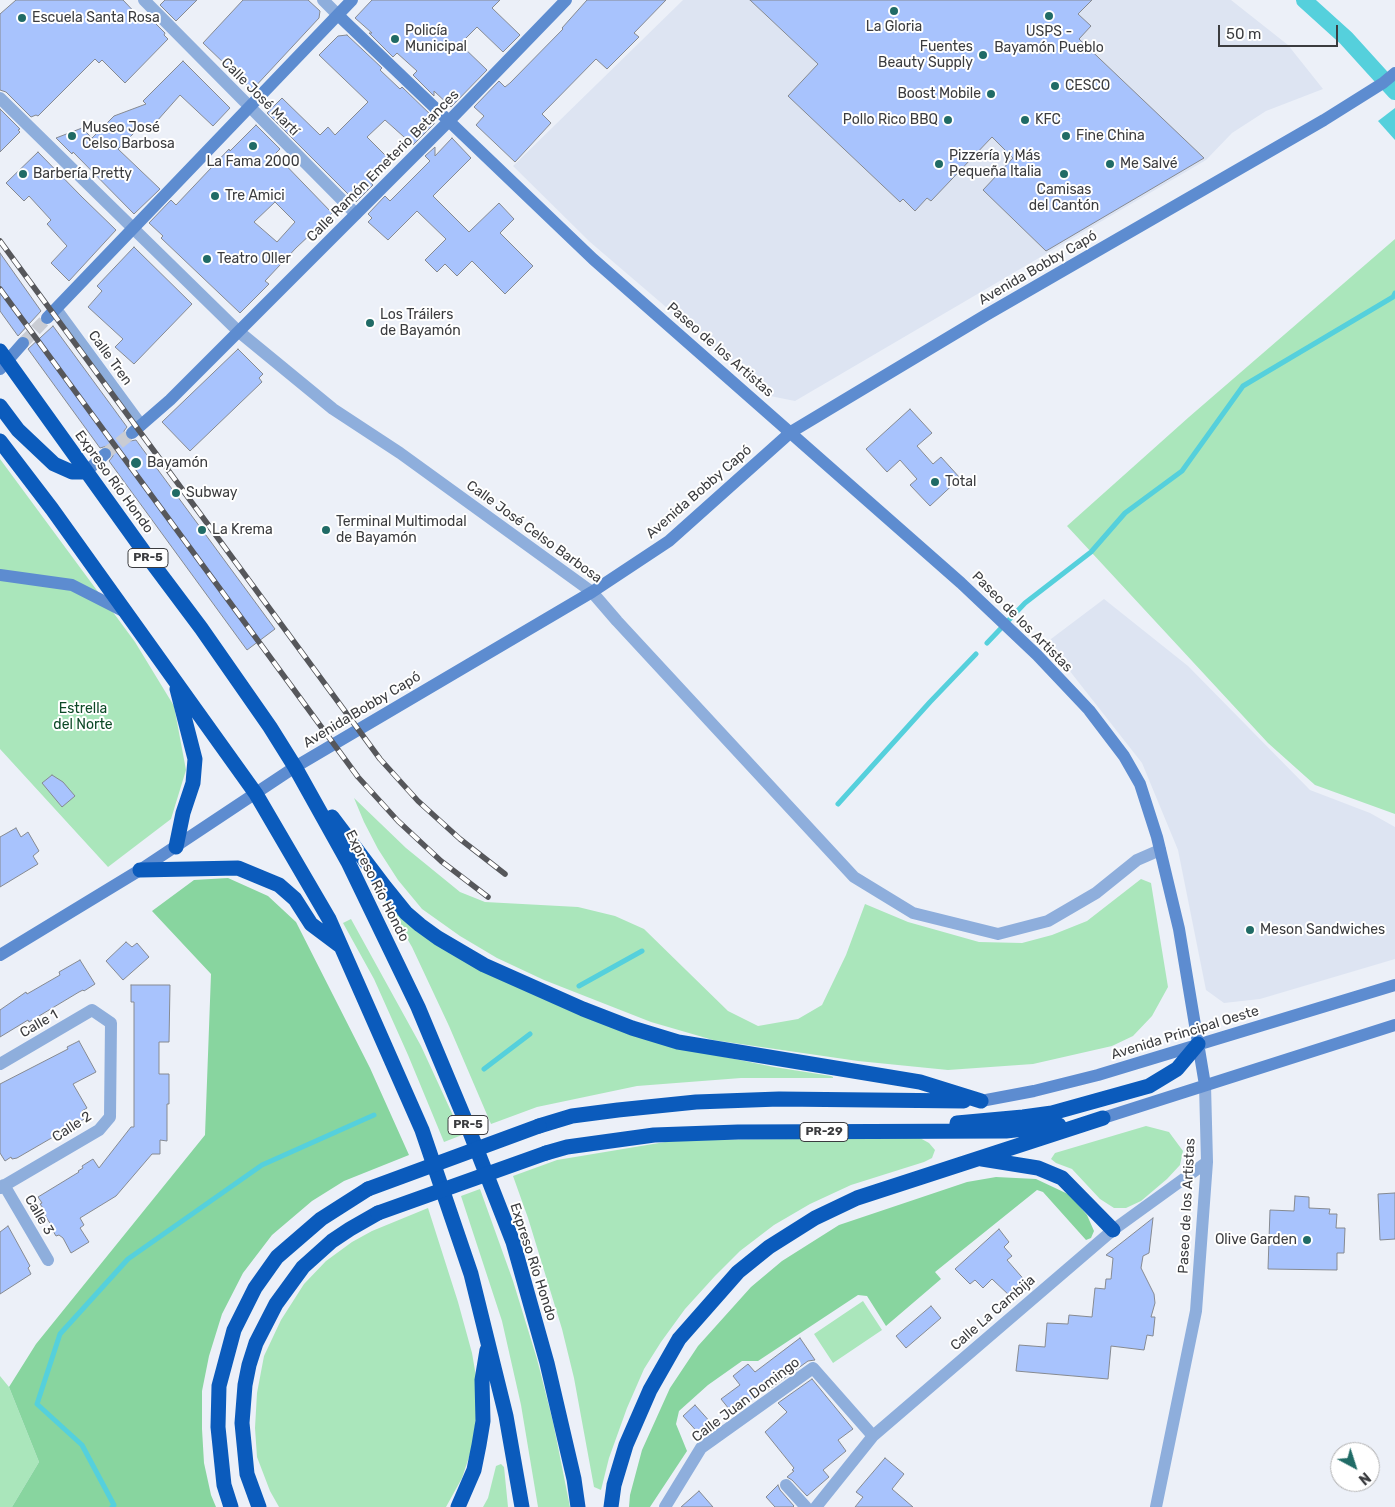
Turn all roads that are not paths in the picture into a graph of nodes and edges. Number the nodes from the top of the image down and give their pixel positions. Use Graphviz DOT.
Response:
graph roads {
  1 [pos="144,0"];
  2 [pos="323,0"];
  3 [pos="352,0"];
  4 [pos="566,0"];
  5 [pos="338,15"];
  6 [pos="1395,73"];
  7 [pos="0,98"];
  8 [pos="249,107"];
  9 [pos="449,121"];
  10 [pos="356,214"];
  11 [pos="132,228"];
  12 [pos="238,331"];
  13 [pos="24,343"];
  14 [pos="2,360"];
  15 [pos="0,406"];
  16 [pos="136,429"];
  17 [pos="791,432"];
  18 [pos="0,441"];
  19 [pos="105,454"];
  20 [pos="86,472"];
  21 [pos="0,575"];
  22 [pos="592,592"];
  23 [pos="126,612"];
  24 [pos="174,680"];
  25 [pos="295,767"];
  26 [pos="256,794"];
  27 [pos="176,847"];
  28 [pos="1160,850"];
  29 [pos="140,870"];
  30 [pos="342,946"];
  31 [pos="0,955"];
  32 [pos="1395,985"];
  33 [pos="92,1010"];
  34 [pos="1395,1026"];
  35 [pos="1198,1044"];
  36 [pos="0,1064"];
  37 [pos="1204,1085"];
  38 [pos="981,1101"];
  39 [pos="1103,1118"];
  40 [pos="896,1132"];
  41 [pos="978,1159"];
  42 [pos="1207,1162"];
  43 [pos="2,1187"];
  44 [pos="1113,1230"];
  45 [pos="48,1260"];
  46 [pos="488,1344"];
  47 [pos="873,1436"];
  48 [pos="786,1485"];
  49 [pos="231,1507"];
  50 [pos="259,1507"];
  51 [pos="458,1507"];
  52 [pos="522,1507"];
  53 [pos="578,1507"];
  54 [pos="611,1507"];
  55 [pos="665,1507"];
  56 [pos="806,1507"];
  57 [pos="816,1507"];
  58 [pos="1156,1507"];
  1 -- 8 [label="street, Calle José Martí"];
  2 -- 5 [label="street, Paseo de los Artistas"];
  3 -- 5 [label="street"];
  4 -- 9 [label="street, Calle Ramón Emeterio Betances"];
  5 -- 8 [label="street"];
  5 -- 9 [label="street, Paseo de los Artistas"];
  6 -- 17 [label="street, Avenida Bobby Capó"];
  7 -- 11 [label="street, Calle José Celso Barbosa"];
  8 -- 10 [label="street, Calle José Martí"];
  8 -- 11 [label="street"];
  9 -- 10 [label="street, Calle Ramón Emeterio Betances"];
  9 -- 17 [label="street, Paseo de los Artistas"];
  10 -- 12 [label="street, Calle Ramón Emeterio Betances"];
  11 -- 12 [label="street, Calle José Celso Barbosa"];
  11 -- 16 [label="street, Calle Tren"];
  12 -- 16 [label="street, Calle Ramón Emeterio Betances"];
  12 -- 22 [label="street, Calle José Celso Barbosa"];
  13 -- 14 [label="street"];
  14 -- 20 [label="highway, Expreso Río Hondo / PR-5"];
  15 -- 20 [label="highway"];
  17 -- 22 [label="street, Avenida Bobby Capó"];
  17 -- 28 [label="street, Paseo de los Artistas"];
  18 -- 23 [label="highway"];
  19 -- 20 [label="street"];
  20 -- 25 [label="highway, Expreso Río Hondo / PR-5"];
  21 -- 23 [label="street"];
  22 -- 25 [label="street, Avenida Bobby Capó"];
  22 -- 28 [label="street, Calle José Celso Barbosa"];
  23 -- 24 [label="highway"];
  24 -- 26 [label="highway"];
  24 -- 27 [label="highway"];
  25 -- 26 [label="street, Avenida Bobby Capó"];
  25 -- 38 [label="highway"];
  25 -- 53 [label="highway, Expreso Río Hondo / PR-5"];
  26 -- 27 [label="street, Avenida Bobby Capó"];
  26 -- 30 [label="highway"];
  27 -- 29 [label="street, Avenida Bobby Capó"];
  28 -- 35 [label="street, Paseo de los Artistas"];
  29 -- 30 [label="highway"];
  29 -- 31 [label="street, Avenida Bobby Capó"];
  30 -- 46 [label="highway"];
  32 -- 35 [label="street, Avenida Principal Oeste"];
  33 -- 36 [label="street, Calle 1"];
  33 -- 43 [label="street, Calle 2"];
  34 -- 37 [label="street, PR-29"];
  35 -- 37 [label="street, Paseo de los Artistas"];
  35 -- 38 [label="street, Avenida Principal Oeste"];
  35 -- 40 [label="highway"];
  37 -- 39 [label="street, PR-29"];
  37 -- 42 [label="street, Paseo de los Artistas"];
  38 -- 49 [label="highway, bridge"];
  39 -- 40 [label="highway, PR-29"];
  39 -- 41 [label="highway"];
  40 -- 50 [label="highway, PR-29, bridge"];
  41 -- 44 [label="highway"];
  41 -- 54 [label="highway"];
  42 -- 44 [label="street, Calle La Cambija"];
  42 -- 58 [label="street, Paseo de los Artistas"];
  43 -- 45 [label="street, Calle 3"];
  44 -- 47 [label="street, Calle La Cambija"];
  46 -- 51 [label="highway"];
  46 -- 52 [label="highway"];
  47 -- 55 [label="street, Calle Juan Domingo"];
  47 -- 57 [label="street, Calle La Cambija"];
  48 -- 56 [label="street"];
}
